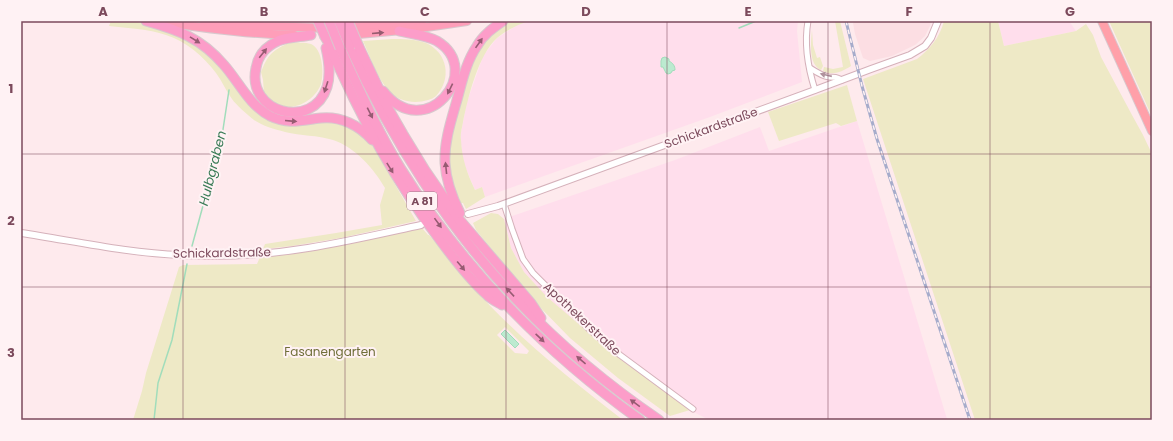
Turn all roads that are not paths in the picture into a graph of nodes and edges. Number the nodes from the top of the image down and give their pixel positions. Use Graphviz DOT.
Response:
graph roads {
  1 [pos="146,21"];
  2 [pos="158,21"];
  3 [pos="204,21"];
  4 [pos="318,21"];
  5 [pos="329,21"];
  6 [pos="339,21"];
  7 [pos="348,21"];
  8 [pos="422,21"];
  9 [pos="467,21"];
  10 [pos="503,21"];
  11 [pos="808,21"];
  12 [pos="938,21"];
  13 [pos="1102,21"];
  14 [pos="398,31"];
  15 [pos="311,35"];
  16 [pos="354,47"];
  17 [pos="332,48"];
  18 [pos="810,68"];
  19 [pos="372,75"];
  20 [pos="842,80"];
  21 [pos="815,90"];
  22 [pos="1152,131"];
  23 [pos="377,145"];
  24 [pos="504,204"];
  25 [pos="468,214"];
  26 [pos="421,225"];
  27 [pos="469,230"];
  28 [pos="21,233"];
  29 [pos="512,311"];
  30 [pos="547,330"];
  31 [pos="693,409"];
  32 [pos="640,420"];
  33 [pos="659,420"];
  1 -- 23 [label="highway, one-way"];
  2 -- 15 [label="highway"];
  3 -- 8 [label="highway"];
  4 -- 17 [label="highway, bridge"];
  5 -- 17 [label="highway, A 81, bridge"];
  6 -- 16 [label="highway, A 81, bridge"];
  7 -- 16 [label="highway, bridge"];
  9 -- 14 [label="highway"];
  27 -- 10 [label="highway, one-way"];
  11 -- 18 [label="street"];
  12 -- 20 [label="street, Schickardstraße"];
  13 -- 22 [label="main road"];
  15 -- 14 [label="highway, one-way"];
  14 -- 19 [label="highway, one-way"];
  17 -- 15 [label="highway, one-way"];
  16 -- 19 [label="highway"];
  30 -- 16 [label="highway, A 81, one-way"];
  17 -- 23 [label="highway"];
  17 -- 29 [label="highway, A 81, one-way"];
  20 -- 18 [label="street, one-way"];
  18 -- 21 [label="street"];
  19 -- 27 [label="highway"];
  20 -- 21 [label="street, Schickardstraße"];
  21 -- 24 [label="street, Schickardstraße"];
  23 -- 29 [label="highway, one-way"];
  24 -- 25 [label="street, Schickardstraße"];
  24 -- 31 [label="street, Apothekerstraße"];
  26 -- 28 [label="street, Schickardstraße"];
  27 -- 30 [label="highway"];
  29 -- 32 [label="highway, A 81, one-way"];
  33 -- 30 [label="highway, A 81, one-way"];
}
